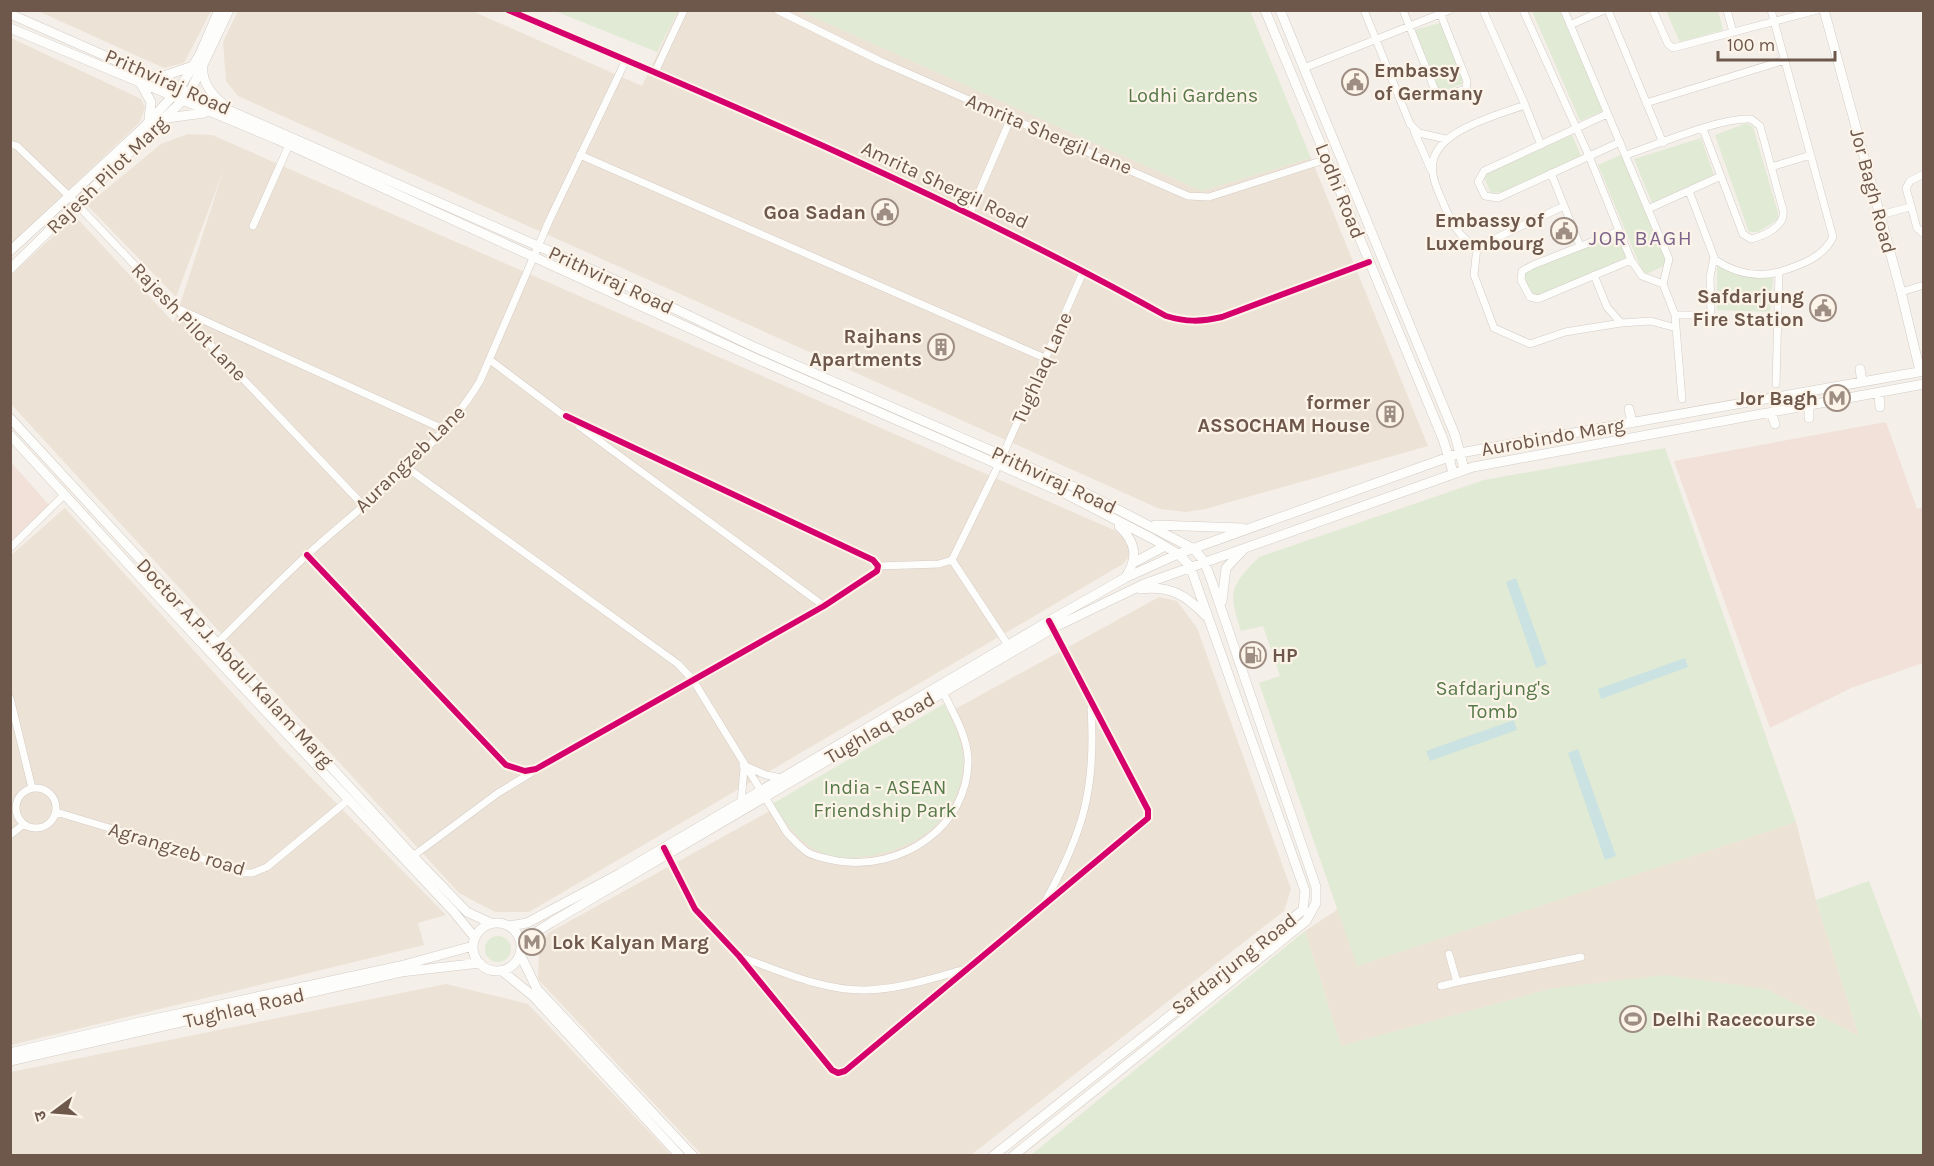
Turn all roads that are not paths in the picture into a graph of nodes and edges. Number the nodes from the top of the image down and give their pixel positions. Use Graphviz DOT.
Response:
graph roads {
  1 [pos="219,10"];
  2 [pos="229,10"];
  3 [pos="508,10"];
  4 [pos="684,10"];
  5 [pos="777,10"];
  6 [pos="1265,10"];
  7 [pos="1280,10"];
  8 [pos="1364,10"];
  9 [pos="1402,10"];
  10 [pos="1450,10"];
  11 [pos="1483,10"];
  12 [pos="1523,10"];
  13 [pos="1564,10"];
  14 [pos="1606,10"];
  15 [pos="1653,10"];
  16 [pos="1727,10"];
  17 [pos="1771,10"];
  18 [pos="1817,10"];
  19 [pos="1824,10"];
  20 [pos="1440,13"];
  21 [pos="10,14"];
  22 [pos="1773,21"];
  23 [pos="1570,24"];
  24 [pos="1409,27"];
  25 [pos="10,28"];
  26 [pos="1733,32"];
  27 [pos="1376,41"];
  28 [pos="205,58"];
  29 [pos="626,60"];
  30 [pos="1785,60"];
  31 [pos="193,66"];
  32 [pos="1304,68"];
  33 [pos="655,72"];
  34 [pos="158,78"];
  35 [pos="140,82"];
  36 [pos="180,88"];
  37 [pos="190,92"];
  38 [pos="172,97"];
  39 [pos="182,101"];
  40 [pos="1646,103"];
  41 [pos="1525,105"];
  42 [pos="226,107"];
  43 [pos="1607,114"];
  44 [pos="213,115"];
  45 [pos="1011,118"];
  46 [pos="160,123"];
  47 [pos="143,128"];
  48 [pos="1576,128"];
  49 [pos="1703,129"];
  50 [pos="1414,130"];
  51 [pos="1446,139"];
  52 [pos="1620,142"];
  53 [pos="1663,143"];
  54 [pos="10,144"];
  55 [pos="289,145"];
  56 [pos="1541,145"];
  57 [pos="580,155"];
  58 [pos="1626,155"];
  59 [pos="1811,155"];
  60 [pos="1589,156"];
  61 [pos="1328,159"];
  62 [pos="1771,167"];
  63 [pos="1432,173"];
  64 [pos="1551,173"];
  65 [pos="1923,174"];
  66 [pos="1721,176"];
  67 [pos="1689,190"];
  68 [pos="69,196"];
  69 [pos="77,204"];
  70 [pos="1564,206"];
  71 [pos="1910,207"];
  72 [pos="1648,209"];
  73 [pos="970,213"];
  74 [pos="1880,215"];
  75 [pos="253,226"];
  76 [pos="1619,231"];
  77 [pos="1923,234"];
  78 [pos="1580,246"];
  79 [pos="538,247"];
  80 [pos="1477,247"];
  81 [pos="10,251"];
  82 [pos="533,257"];
  83 [pos="1714,259"];
  84 [pos="1631,260"];
  85 [pos="1369,262"];
  86 [pos="10,269"];
  87 [pos="1084,270"];
  88 [pos="1779,272"];
  89 [pos="1594,275"];
  90 [pos="1663,284"];
  91 [pos="1923,285"];
  92 [pos="1901,292"];
  93 [pos="174,306"];
  94 [pos="1675,315"];
  95 [pos="1621,323"];
  96 [pos="1676,328"];
  97 [pos="1047,359"];
  98 [pos="490,360"];
  99 [pos="1860,369"];
  100 [pos="1922,371"];
  101 [pos="1862,382"];
  102 [pos="1776,384"];
  103 [pos="1923,384"];
  104 [pos="1879,393"];
  105 [pos="1682,399"];
  106 [pos="1809,405"];
  107 [pos="1880,407"];
  108 [pos="1629,409"];
  109 [pos="1771,412"];
  110 [pos="566,416"];
  111 [pos="10,418"];
  112 [pos="1809,418"];
  113 [pos="1632,423"];
  114 [pos="1775,424"];
  115 [pos="443,429"];
  116 [pos="10,435"];
  117 [pos="1460,453"];
  118 [pos="1448,457"];
  119 [pos="1001,460"];
  120 [pos="406,467"];
  121 [pos="1464,469"];
  122 [pos="1453,472"];
  123 [pos="64,495"];
  124 [pos="363,505"];
  125 [pos="1113,520"];
  126 [pos="1149,525"];
  127 [pos="1248,529"];
  128 [pos="1249,545"];
  129 [pos="1163,547"];
  130 [pos="10,548"];
  131 [pos="1194,549"];
  132 [pos="1178,554"];
  133 [pos="307,555"];
  134 [pos="952,560"];
  135 [pos="1204,561"];
  136 [pos="1133,563"];
  137 [pos="878,566"];
  138 [pos="1190,566"];
  139 [pos="1125,578"];
  140 [pos="1130,591"];
  141 [pos="824,606"];
  142 [pos="1221,608"];
  143 [pos="1210,620"];
  144 [pos="1051,625"];
  145 [pos="1008,645"];
  146 [pos="213,647"];
  147 [pos="693,680"];
  148 [pos="1247,685"];
  149 [pos="941,688"];
  150 [pos="1235,689"];
  151 [pos="10,698"];
  152 [pos="1091,703"];
  153 [pos="743,765"];
  154 [pos="536,769"];
  155 [pos="782,778"];
  156 [pos="32,788"];
  157 [pos="761,795"];
  158 [pos="348,801"];
  159 [pos="741,803"];
  160 [pos="56,812"];
  161 [pos="24,824"];
  162 [pos="10,835"];
  163 [pos="666,852"];
  164 [pos="413,856"];
  165 [pos="1043,905"];
  166 [pos="458,909"];
  167 [pos="491,923"];
  168 [pos="509,926"];
  169 [pos="474,942"];
  170 [pos="520,951"];
  171 [pos="1449,954"];
  172 [pos="739,956"];
  173 [pos="1581,957"];
  174 [pos="480,963"];
  175 [pos="965,969"];
  176 [pos="501,970"];
  177 [pos="1457,982"];
  178 [pos="1441,986"];
  179 [pos="10,1053"];
  180 [pos="10,1061"];
  181 [pos="680,1155"];
  182 [pos="693,1155"];
  183 [pos="993,1155"];
  184 [pos="1013,1155"];
  1 -- 31 [label="main road, Rajesh Pilot Marg"];
  2 -- 28 [label="main road, Rajesh Pilot Marg"];
  3 -- 29 [label="street, Amrita Shergil Road"];
  4 -- 33 [label="street"];
  5 -- 45 [label="street, Amrita Shergil Lane"];
  6 -- 61 [label="main road, Lodhi Road"];
  7 -- 32 [label="main road, Lodhi Road"];
  8 -- 27 [label="street"];
  9 -- 24 [label="street"];
  10 -- 20 [label="street"];
  11 -- 41 [label="street"];
  12 -- 48 [label="street"];
  13 -- 23 [label="street"];
  14 -- 23 [label="street"];
  14 -- 40 [label="street"];
  15 -- 26 [label="street"];
  16 -- 26 [label="street"];
  17 -- 22 [label="street"];
  18 -- 22 [label="street"];
  19 -- 74 [label="main road, Jor Bagh Road"];
  20 -- 24 [label="street"];
  20 -- 24 [label="street"];
  21 -- 34 [label="main road, Prithviraj Road"];
  22 -- 26 [label="street"];
  22 -- 30 [label="street"];
  23 -- 43 [label="street"];
  24 -- 27 [label="street"];
  25 -- 35 [label="main road, Prithviraj Road"];
  27 -- 32 [label="street"];
  27 -- 50 [label="street"];
  28 -- 37 [label="main road, Rajesh Pilot Marg"];
  28 -- 42 [label="main road"];
  29 -- 33 [label="street, Amrita Shergil Road"];
  29 -- 57 [label="street, Aurangzeb Lane"];
  30 -- 40 [label="street"];
  30 -- 59 [label="street"];
  31 -- 34 [label="main road"];
  31 -- 36 [label="main road, Rajesh Pilot Marg"];
  32 -- 117 [label="main road, Lodhi Road"];
  33 -- 73 [label="street, Amrita Shergil Road"];
  34 -- 36 [label="main road, Prithviraj Road"];
  35 -- 38 [label="main road, Prithviraj Road"];
  35 -- 47 [label="main road"];
  36 -- 37 [label="main road, Prithviraj Road"];
  36 -- 38 [label="main road, Rajesh Pilot Marg"];
  37 -- 39 [label="main road, Rajesh Pilot Marg"];
  37 -- 42 [label="main road, Prithviraj Road"];
  38 -- 39 [label="main road, Prithviraj Road"];
  38 -- 47 [label="main road, Rajesh Pilot Marg"];
  39 -- 44 [label="main road, Prithviraj Road"];
  39 -- 46 [label="main road, Rajesh Pilot Marg"];
  40 -- 53 [label="street"];
  41 -- 51 [label="street"];
  41 -- 56 [label="street"];
  42 -- 79 [label="main road, Prithviraj Road"];
  43 -- 48 [label="street"];
  43 -- 52 [label="street"];
  44 -- 46 [label="main road"];
  44 -- 55 [label="main road, Prithviraj Road"];
  45 -- 61 [label="street, Amrita Shergil Lane"];
  45 -- 73 [label="street"];
  46 -- 69 [label="main road, Rajesh Pilot Marg"];
  47 -- 68 [label="main road, Rajesh Pilot Marg"];
  48 -- 56 [label="street"];
  48 -- 60 [label="street"];
  49 -- 53 [label="street"];
  49 -- 62 [label="street"];
  49 -- 66 [label="street"];
  50 -- 51 [label="street"];
  50 -- 63 [label="street"];
  51 -- 63 [label="street"];
  52 -- 58 [label="street"];
  52 -- 60 [label="street"];
  53 -- 58 [label="street"];
  54 -- 68 [label="street, Rajesh Pilot Lane"];
  55 -- 75 [label="street"];
  55 -- 82 [label="main road, Prithviraj Road"];
  56 -- 64 [label="street"];
  57 -- 79 [label="street, Aurangzeb Lane"];
  57 -- 97 [label="street"];
  58 -- 72 [label="street"];
  59 -- 62 [label="street"];
  59 -- 88 [label="street"];
  60 -- 64 [label="street"];
  60 -- 76 [label="street"];
  61 -- 85 [label="main road, Lodhi Road"];
  62 -- 66 [label="street"];
  63 -- 80 [label="street"];
  64 -- 70 [label="street"];
  65 -- 71 [label="street"];
  66 -- 67 [label="street"];
  67 -- 72 [label="street"];
  67 -- 83 [label="street"];
  68 -- 69 [label="street, Rajesh Pilot Lane"];
  68 -- 81 [label="main road, Rajesh Pilot Marg"];
  69 -- 86 [label="main road, Rajesh Pilot Marg"];
  69 -- 93 [label="street, Rajesh Pilot Lane"];
  70 -- 78 [label="street"];
  70 -- 80 [label="street"];
  71 -- 74 [label="street"];
  71 -- 77 [label="street"];
  72 -- 90 [label="street"];
  73 -- 87 [label="street, Amrita Shergil Road"];
  74 -- 92 [label="main road, Jor Bagh Road"];
  76 -- 78 [label="street"];
  76 -- 84 [label="street"];
  78 -- 89 [label="street"];
  79 -- 82 [label="street, Aurangzeb Lane"];
  79 -- 119 [label="main road, Prithviraj Road"];
  80 -- 95 [label="street"];
  82 -- 98 [label="street, Aurangzeb Lane"];
  82 -- 119 [label="main road, Prithviraj Road"];
  83 -- 88 [label="street"];
  83 -- 94 [label="street"];
  84 -- 89 [label="street"];
  84 -- 90 [label="street"];
  85 -- 87 [label="street, Amrita Shergil Road"];
  85 -- 118 [label="main road, Lodhi Road"];
  87 -- 97 [label="street, Tughlaq Lane"];
  88 -- 102 [label="street"];
  89 -- 95 [label="street"];
  90 -- 94 [label="street"];
  91 -- 92 [label="street"];
  92 -- 100 [label="main road, Jor Bagh Road"];
  93 -- 115 [label="street"];
  93 -- 124 [label="street, Rajesh Pilot Lane"];
  94 -- 96 [label="street"];
  95 -- 96 [label="street"];
  96 -- 105 [label="street"];
  97 -- 119 [label="street, Tughlaq Lane"];
  98 -- 110 [label="street"];
  98 -- 115 [label="street, Aurangzeb Lane"];
  99 -- 101 [label="main road"];
  100 -- 101 [label="main road, Aurobindo Marg"];
  101 -- 113 [label="main road, Aurobindo Marg"];
  103 -- 104 [label="main road, Aurobindo Marg"];
  104 -- 106 [label="main road, Aurobindo Marg"];
  104 -- 107 [label="main road"];
  106 -- 109 [label="main road, Aurobindo Marg"];
  106 -- 112 [label="main road"];
  108 -- 113 [label="main road"];
  109 -- 114 [label="main road"];
  109 -- 121 [label="main road, Aurobindo Marg"];
  110 -- 137 [label="street"];
  110 -- 141 [label="street"];
  111 -- 146 [label="main road, Doctor A.P.J. Abdul Kalam Marg"];
  113 -- 117 [label="main road, Aurobindo Marg"];
  115 -- 120 [label="street, Aurangzeb Lane"];
  116 -- 123 [label="main road, Doctor A.P.J. Abdul Kalam Marg"];
  117 -- 118 [label="main road, Aurobindo Marg"];
  117 -- 121 [label="main road, Lodhi Road"];
  118 -- 122 [label="main road, Lodhi Road"];
  118 -- 127 [label="main road, Aurobindo Marg"];
  119 -- 125 [label="main road, Prithviraj Road"];
  119 -- 126 [label="main road, Prithviraj Road"];
  119 -- 134 [label="street, Tughlaq Lane"];
  120 -- 124 [label="street, Aurangzeb Lane"];
  120 -- 147 [label="street"];
  121 -- 122 [label="main road, Aurobindo Marg"];
  122 -- 128 [label="main road, Aurobindo Marg"];
  123 -- 130 [label="street"];
  123 -- 146 [label="main road, Doctor A.P.J. Abdul Kalam Marg"];
  124 -- 133 [label="street, Aurangzeb Lane"];
  125 -- 129 [label="main road, Prithviraj Road"];
  125 -- 136 [label="main road"];
  126 -- 127 [label="main road"];
  126 -- 131 [label="main road, Prithviraj Road"];
  127 -- 131 [label="main road, Aurobindo Marg"];
  128 -- 135 [label="main road, Aurobindo Marg"];
  128 -- 142 [label="main road"];
  129 -- 132 [label="main road, Prithviraj Road"];
  129 -- 136 [label="main road"];
  131 -- 132 [label="main road, Aurobindo Marg"];
  131 -- 135 [label="main road, Prithviraj Road"];
  132 -- 138 [label="main road, Prithviraj Road"];
  132 -- 139 [label="main road, Tughlaq Road"];
  133 -- 146 [label="street, Aurangzeb Lane"];
  133 -- 154 [label="street"];
  134 -- 137 [label="street"];
  134 -- 145 [label="street"];
  135 -- 138 [label="main road, Aurobindo Marg"];
  135 -- 142 [label="main road, Safdarjung Road"];
  136 -- 139 [label="main road"];
  137 -- 141 [label="street"];
  138 -- 140 [label="main road, Tughlaq Road"];
  138 -- 143 [label="main road, Safdarjung Road"];
  139 -- 144 [label="main road, Tughlaq Road"];
  140 -- 143 [label="main road"];
  140 -- 144 [label="main road, Tughlaq Road"];
  141 -- 147 [label="street"];
  142 -- 148 [label="main road, Safdarjung Road"];
  143 -- 150 [label="main road, Safdarjung Road"];
  144 -- 145 [label="main road, Tughlaq Road"];
  144 -- 149 [label="main road, Tughlaq Road"];
  144 -- 152 [label="street"];
  145 -- 149 [label="main road, Tughlaq Road"];
  146 -- 158 [label="main road, Doctor A.P.J. Abdul Kalam Marg"];
  146 -- 164 [label="main road, Doctor A.P.J. Abdul Kalam Marg"];
  147 -- 153 [label="street"];
  147 -- 154 [label="street"];
  148 -- 150 [label="main road"];
  148 -- 184 [label="main road, Safdarjung Road"];
  149 -- 155 [label="main road, Tughlaq Road"];
  149 -- 157 [label="main road, Tughlaq Road"];
  149 -- 157 [label="street"];
  150 -- 183 [label="main road, Safdarjung Road"];
  151 -- 156 [label="street"];
  152 -- 165 [label="street"];
  152 -- 165 [label="street"];
  153 -- 155 [label="street"];
  153 -- 157 [label="street"];
  153 -- 159 [label="street"];
  154 -- 164 [label="street"];
  155 -- 157 [label="main road, Tughlaq Road"];
  156 -- 160 [label="street"];
  156 -- 161 [label="street"];
  157 -- 159 [label="main road, Tughlaq Road"];
  157 -- 163 [label="main road, Tughlaq Road"];
  158 -- 160 [label="street, Agrangzeb road"];
  158 -- 166 [label="main road, Doctor A.P.J. Abdul Kalam Marg"];
  159 -- 163 [label="main road, Tughlaq Road"];
  160 -- 161 [label="street"];
  161 -- 162 [label="street"];
  163 -- 168 [label="main road, Tughlaq Road"];
  163 -- 170 [label="main road, Tughlaq Road"];
  163 -- 172 [label="street"];
  164 -- 166 [label="main road, Doctor A.P.J. Abdul Kalam Marg"];
  165 -- 175 [label="street"];
  166 -- 167 [label="main road"];
  166 -- 169 [label="main road"];
  167 -- 168 [label="main road"];
  167 -- 169 [label="main road"];
  168 -- 170 [label="main road"];
  169 -- 174 [label="main road"];
  169 -- 179 [label="main road, Tughlaq Road"];
  170 -- 176 [label="main road"];
  170 -- 182 [label="main road"];
  171 -- 177 [label="street"];
  172 -- 175 [label="street"];
  172 -- 175 [label="street"];
  173 -- 177 [label="street"];
  174 -- 176 [label="main road"];
  174 -- 180 [label="main road, Tughlaq Road"];
  176 -- 181 [label="main road"];
  177 -- 178 [label="street"];
}
